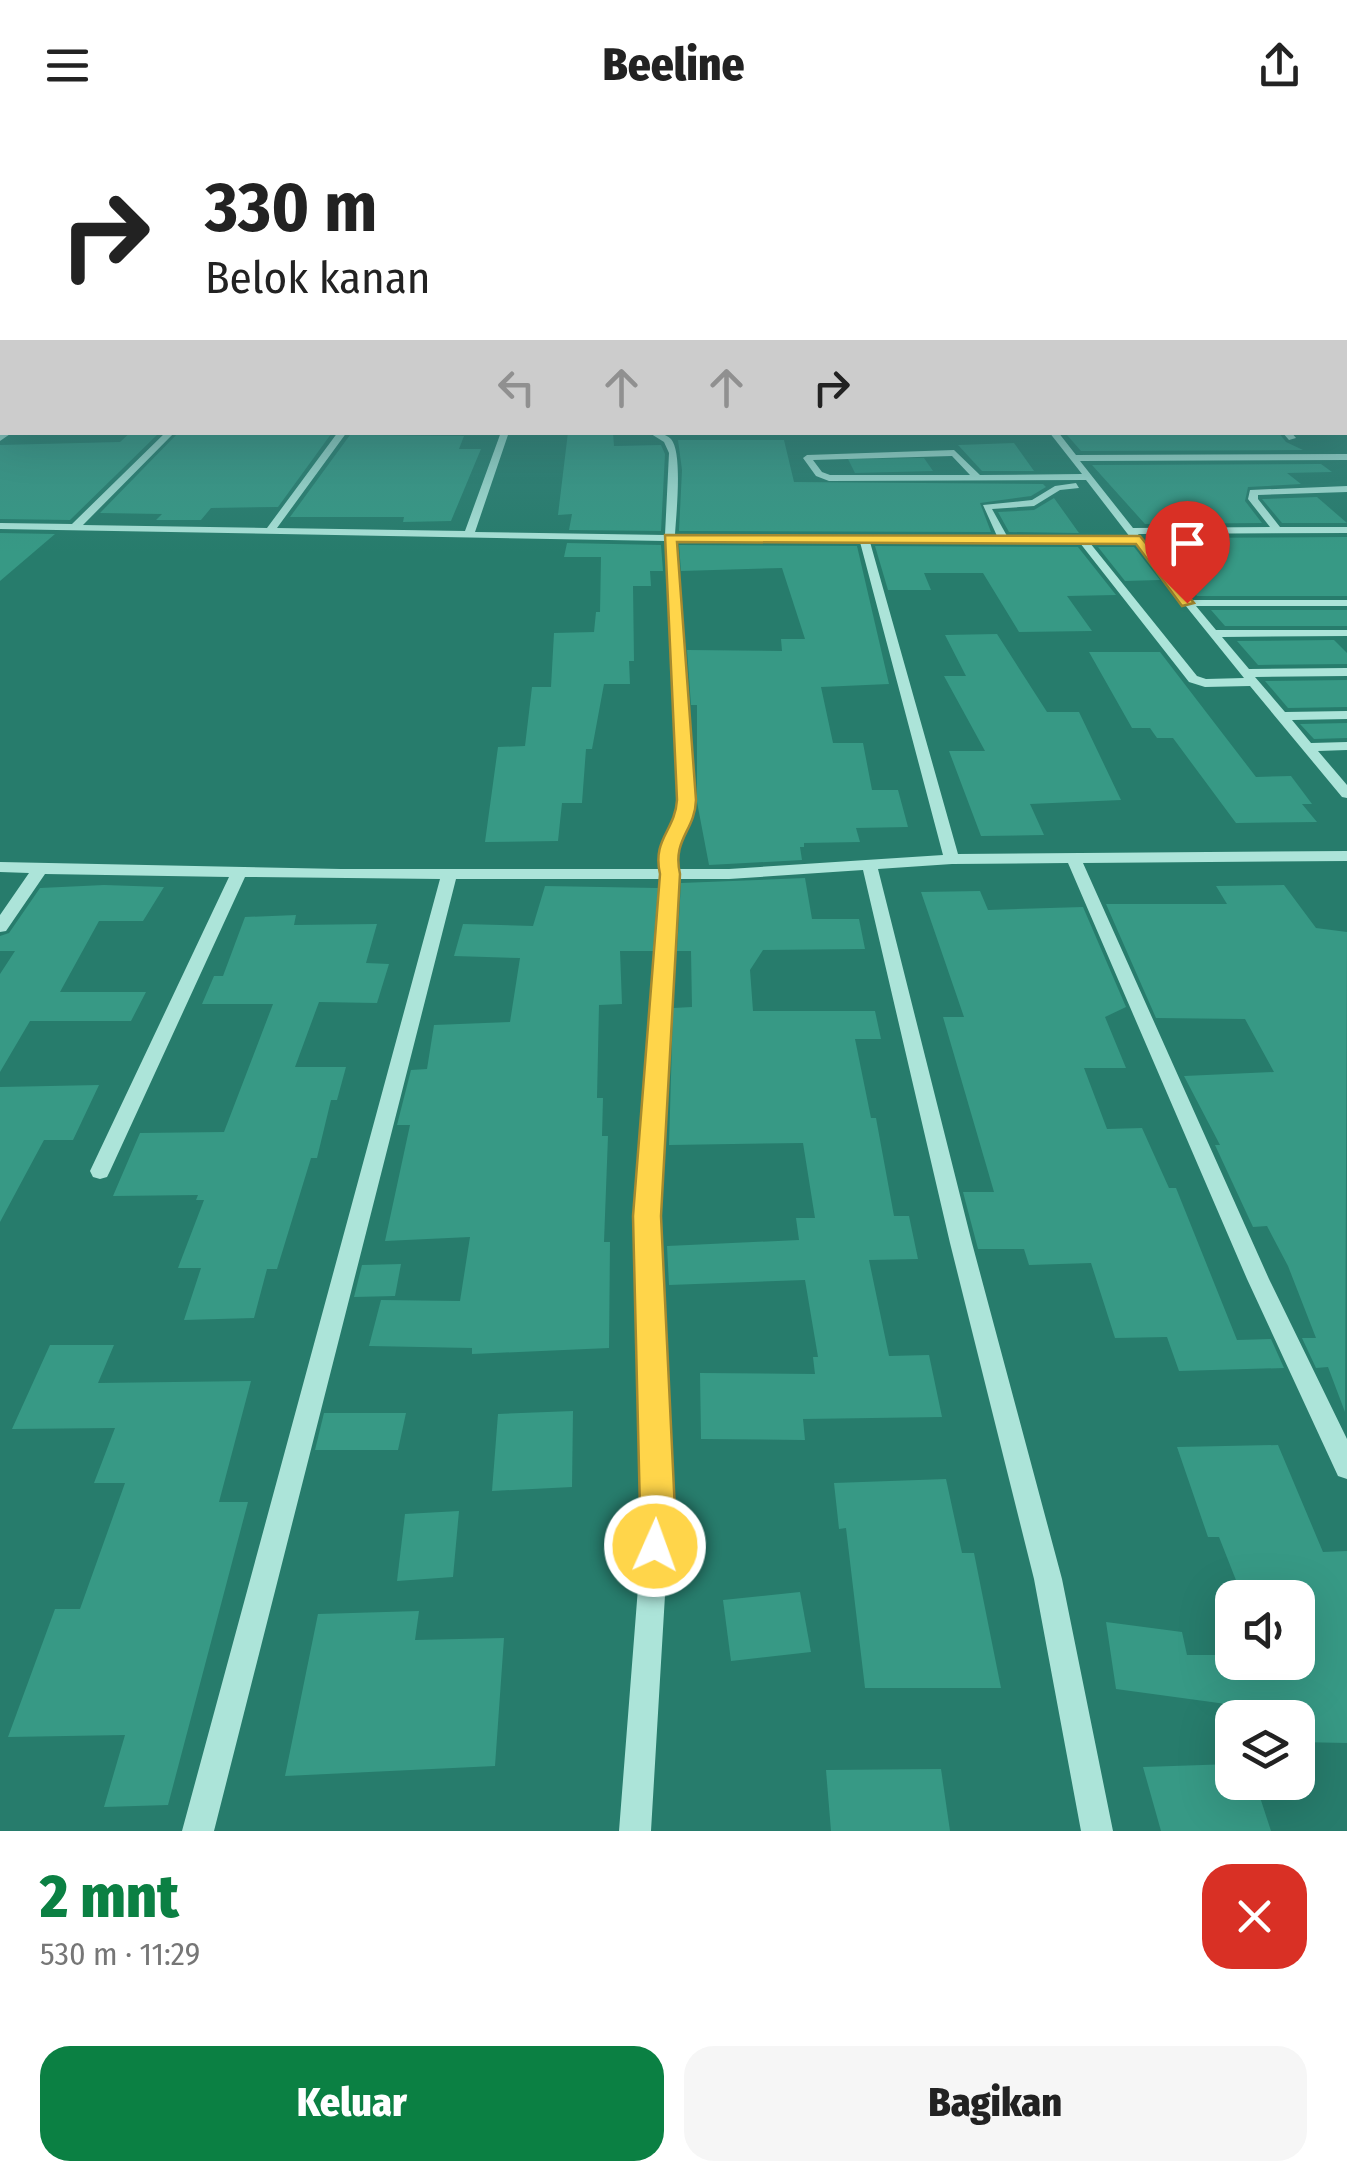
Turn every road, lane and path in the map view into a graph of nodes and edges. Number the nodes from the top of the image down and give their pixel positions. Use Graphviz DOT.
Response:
graph roads {
  1 [pos="168,435"];
  2 [pos="341,435"];
  3 [pos="503,435"];
  4 [pos="657,435"];
  5 [pos="1055,435"];
  6 [pos="1074,458"];
  7 [pos="1347,458"];
  8 [pos="978,478"];
  9 [pos="1093,481"];
  10 [pos="1347,489"];
  11 [pos="0,526"];
  12 [pos="73,529"];
  13 [pos="1277,530"];
  14 [pos="1347,530"];
  15 [pos="270,531"];
  16 [pos="469,535"];
  17 [pos="1136,536"];
  18 [pos="670,538"];
  19 [pos="864,538"];
  20 [pos="1083,540"];
  21 [pos="1004,541"];
  22 [pos="1187,603"];
  23 [pos="1347,603"];
  24 [pos="1347,633"];
  25 [pos="1212,634"];
  26 [pos="1347,672"];
  27 [pos="1249,678"];
  28 [pos="1347,715"];
  29 [pos="1281,716"];
  30 [pos="1307,746"];
  31 [pos="1347,746"];
  32 [pos="1344,787"];
  33 [pos="1342,856"];
  34 [pos="952,860"];
  35 [pos="1075,861"];
  36 [pos="0,866"];
  37 [pos="870,866"];
  38 [pos="40,869"];
  39 [pos="240,871"];
  40 [pos="449,874"];
  41 [pos="670,874"];
  42 [pos="0,926"];
  43 [pos="100,1171"];
  44 [pos="1347,1467"];
  45 [pos="198,1831"];
  46 [pos="635,1831"];
  47 [pos="1097,1831"];
  1 -- 12 [label="street"];
  2 -- 15 [label="street"];
  3 -- 16 [label="street"];
  4 -- 18 [label="street"];
  5 -- 6 [label="street"];
  6 -- 7 [label="street"];
  6 -- 9 [label="street"];
  8 -- 8 [label="street"];
  8 -- 9 [label="street"];
  9 -- 17 [label="street"];
  9 -- 21 [label="street"];
  10 -- 13 [label="street"];
  11 -- 12 [label="street"];
  12 -- 15 [label="street"];
  13 -- 14 [label="street"];
  13 -- 17 [label="street"];
  15 -- 16 [label="street"];
  16 -- 18 [label="street"];
  17 -- 20 [label="street"];
  17 -- 22 [label="street"];
  18 -- 19 [label="street"];
  18 -- 41 [label="street"];
  19 -- 21 [label="street"];
  19 -- 34 [label="street"];
  20 -- 21 [label="street"];
  20 -- 27 [label="street"];
  22 -- 23 [label="street"];
  22 -- 25 [label="street"];
  24 -- 25 [label="street"];
  25 -- 27 [label="street"];
  26 -- 27 [label="street"];
  27 -- 29 [label="street"];
  28 -- 29 [label="street"];
  29 -- 30 [label="street"];
  30 -- 31 [label="street"];
  30 -- 32 [label="street"];
  33 -- 35 [label="street"];
  34 -- 35 [label="street"];
  34 -- 37 [label="street"];
  35 -- 44 [label="street"];
  36 -- 38 [label="street"];
  37 -- 41 [label="street"];
  37 -- 47 [label="street"];
  38 -- 39 [label="street"];
  38 -- 42 [label="street"];
  39 -- 40 [label="street"];
  39 -- 43 [label="street"];
  40 -- 41 [label="street"];
  40 -- 45 [label="street"];
  41 -- 46 [label="street"];
}
